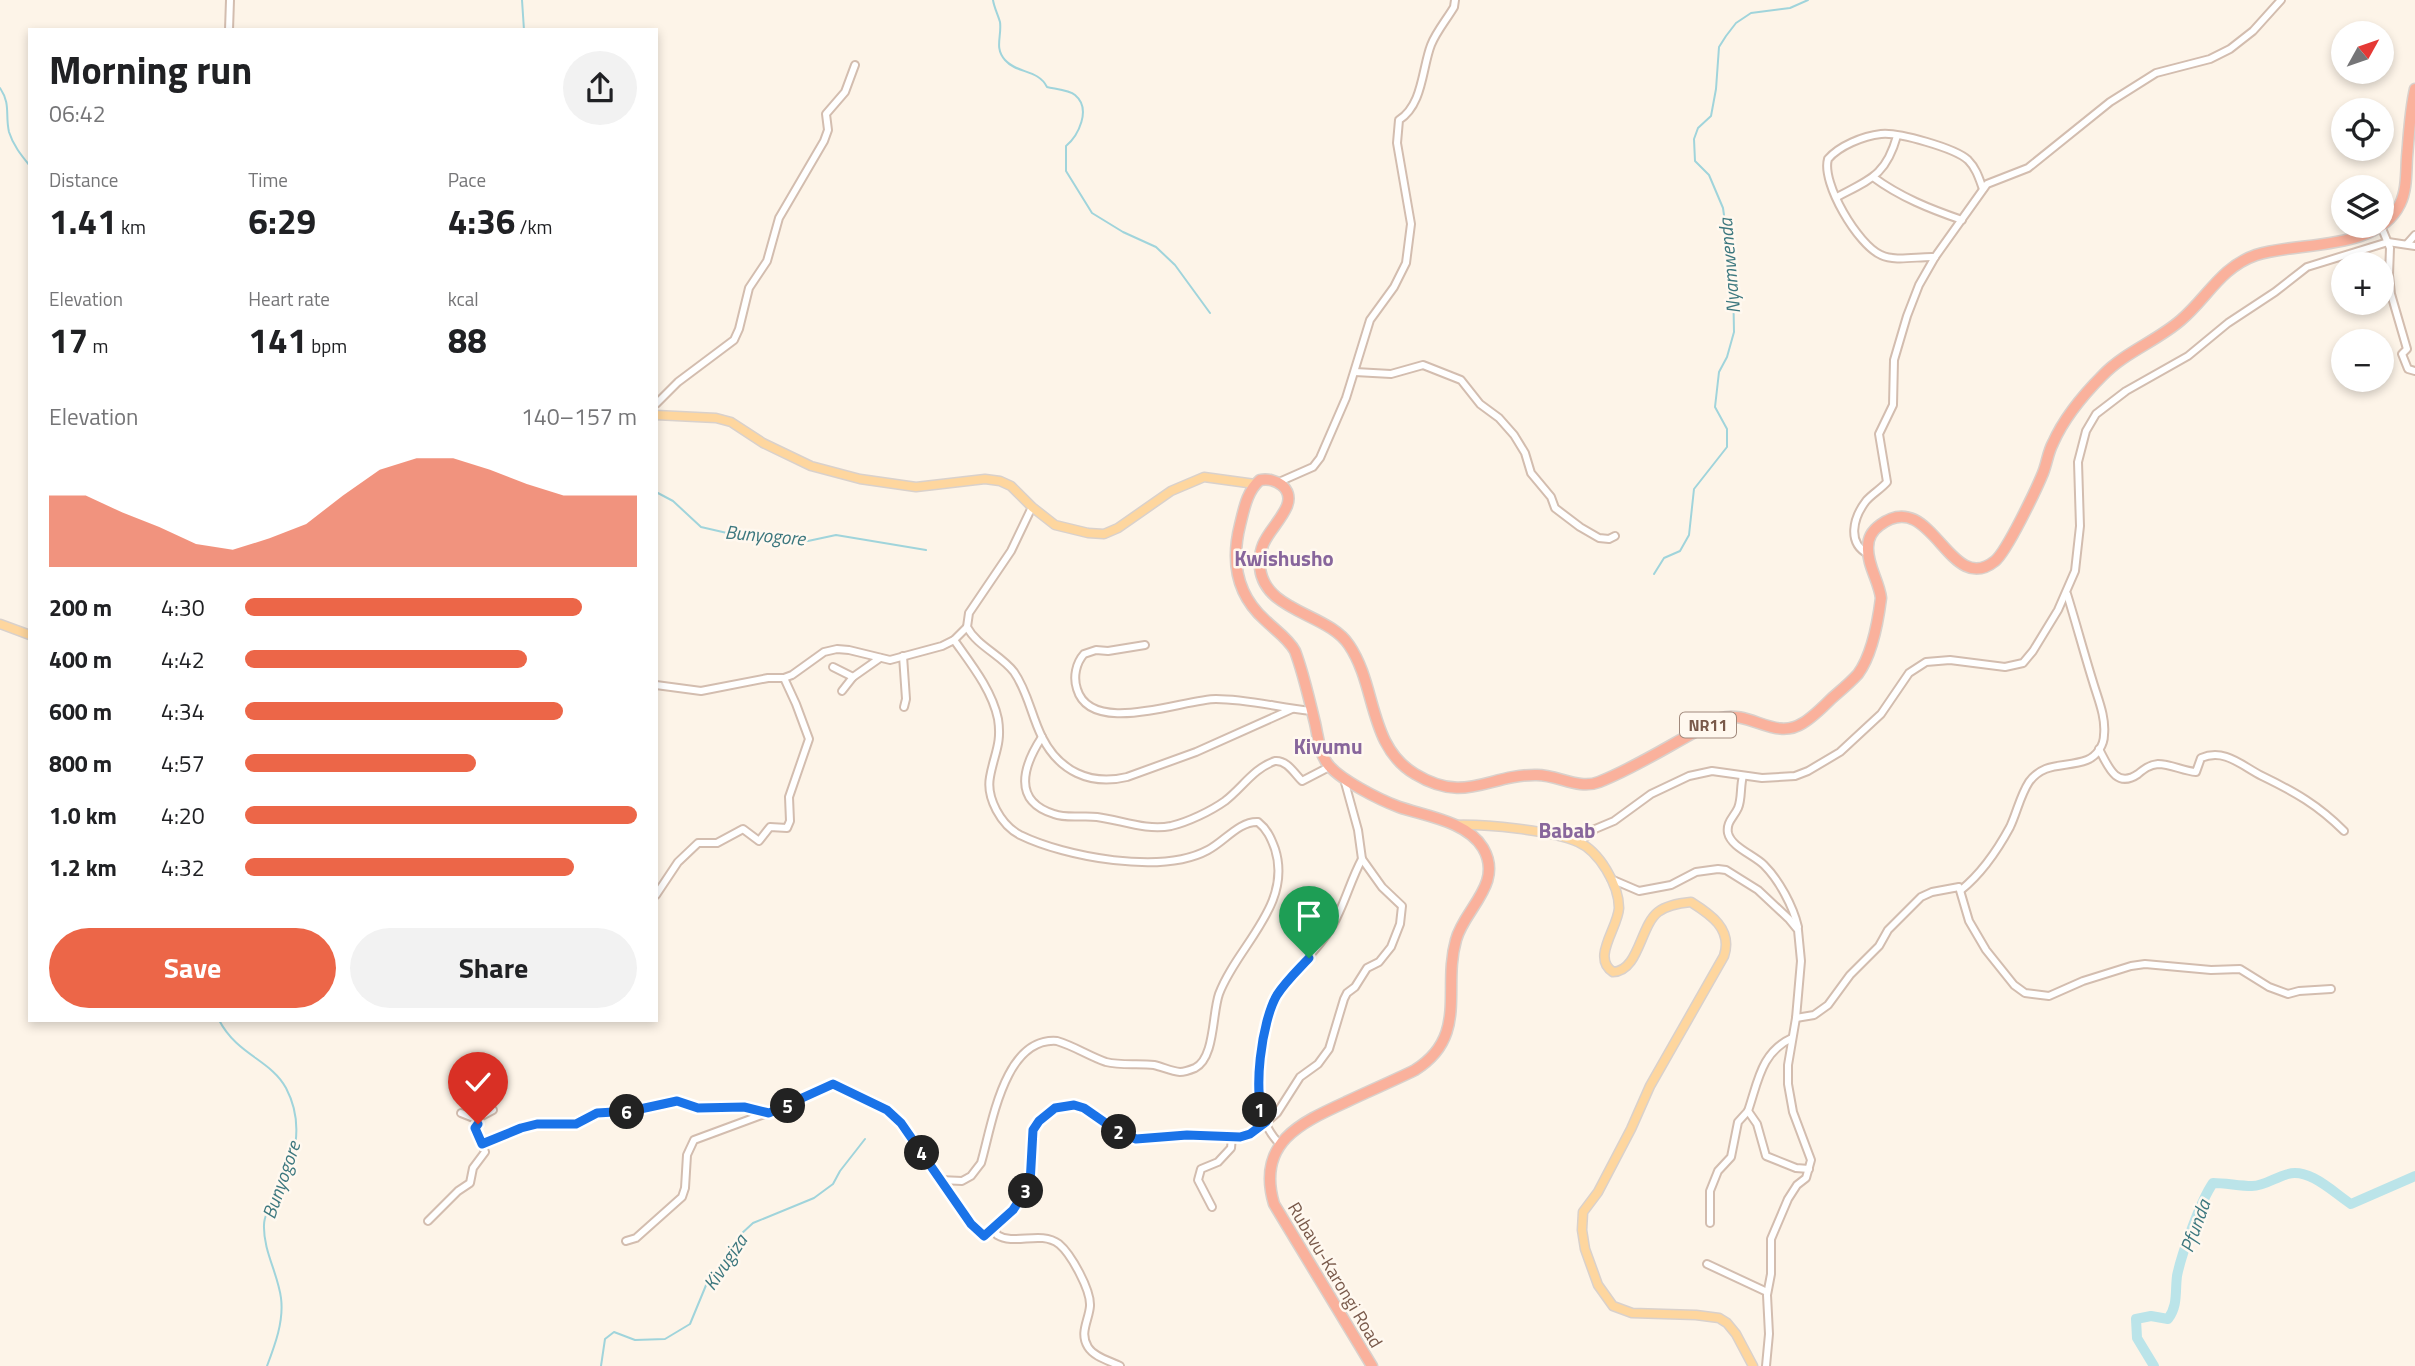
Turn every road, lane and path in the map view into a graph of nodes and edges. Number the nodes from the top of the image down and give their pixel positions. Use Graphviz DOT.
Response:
graph roads {
  1 [pos="230,0"];
  2 [pos="1455,0"];
  3 [pos="2281,0"];
  4 [pos="229,28"];
  5 [pos="855,65"];
  6 [pos="2415,89"];
  7 [pos="2414,103"];
  8 [pos="1897,136"];
  9 [pos="1873,177"];
  10 [pos="1983,189"];
  11 [pos="1837,197"];
  12 [pos="2394,212"];
  13 [pos="1962,220"];
  14 [pos="2415,235"];
  15 [pos="2352,238"];
  16 [pos="2386,238"];
  17 [pos="2388,242"];
  18 [pos="2407,244"];
  19 [pos="2415,246"];
  20 [pos="1935,257"];
  21 [pos="2415,371"];
  22 [pos="1355,372"];
  23 [pos="658,402"];
  24 [pos="658,415"];
  25 [pos="1279,482"];
  26 [pos="1255,484"];
  27 [pos="1032,507"];
  28 [pos="1615,536"];
  29 [pos="1868,554"];
  30 [pos="2067,594"];
  31 [pos="0,624"];
  32 [pos="967,627"];
  33 [pos="28,634"];
  34 [pos="954,640"];
  35 [pos="1144,645"];
  36 [pos="903,656"];
  37 [pos="880,658"];
  38 [pos="833,667"];
  39 [pos="853,677"];
  40 [pos="784,678"];
  41 [pos="658,685"];
  42 [pos="842,691"];
  43 [pos="904,706"];
  44 [pos="1292,709"];
  45 [pos="1312,711"];
  46 [pos="1042,737"];
  47 [pos="2099,749"];
  48 [pos="1329,767"];
  49 [pos="1743,776"];
  50 [pos="1345,779"];
  51 [pos="1452,825"];
  52 [pos="2344,831"];
  53 [pos="1580,842"];
  54 [pos="1362,859"];
  55 [pos="1610,878"];
  56 [pos="1961,890"];
  57 [pos="658,892"];
  58 [pos="1798,930"];
  59 [pos="2331,989"];
  60 [pos="1796,1018"];
  61 [pos="1792,1038"];
  62 [pos="493,1111"];
  63 [pos="1748,1111"];
  64 [pos="461,1113"];
  65 [pos="769,1113"];
  66 [pos="476,1119"];
  67 [pos="1266,1122"];
  68 [pos="1232,1137"];
  69 [pos="482,1144"];
  70 [pos="1280,1144"];
  71 [pos="1809,1169"];
  72 [pos="940,1180"];
  73 [pos="1212,1207"];
  74 [pos="428,1221"];
  75 [pos="1710,1223"];
  76 [pos="995,1228"];
  77 [pos="626,1241"];
  78 [pos="1707,1264"];
  79 [pos="1768,1292"];
  80 [pos="1120,1366"];
  81 [pos="1372,1366"];
  82 [pos="1752,1366"];
  83 [pos="1766,1366"];
  1 -- 4 [label="street"];
  2 -- 22 [label="street"];
  3 -- 10 [label="street"];
  5 -- 23 [label="street"];
  6 -- 7 [label="highway"];
  7 -- 12 [label="highway"];
  8 -- 9 [label="street"];
  8 -- 10 [label="street"];
  8 -- 11 [label="street"];
  9 -- 11 [label="street"];
  9 -- 13 [label="street"];
  10 -- 13 [label="street"];
  11 -- 20 [label="street"];
  13 -- 20 [label="street"];
  14 -- 18 [label="street"];
  15 -- 29 [label="highway"];
  16 -- 17 [label="street"];
  17 -- 18 [label="street"];
  17 -- 21 [label="street"];
  17 -- 30 [label="street"];
  18 -- 19 [label="street"];
  20 -- 29 [label="street"];
  22 -- 25 [label="street"];
  22 -- 28 [label="street"];
  24 -- 27 [label="main road"];
  25 -- 26 [label="highway"];
  25 -- 29 [label="highway, NR11"];
  26 -- 27 [label="main road"];
  26 -- 45 [label="highway"];
  27 -- 32 [label="street"];
  30 -- 47 [label="street"];
  30 -- 49 [label="street"];
  31 -- 33 [label="main road"];
  32 -- 34 [label="street"];
  32 -- 46 [label="street"];
  34 -- 36 [label="street"];
  34 -- 72 [label="street"];
  35 -- 44 [label="street"];
  36 -- 37 [label="street"];
  36 -- 43 [label="street"];
  37 -- 39 [label="street"];
  37 -- 40 [label="street"];
  38 -- 39 [label="street"];
  39 -- 42 [label="street"];
  40 -- 41 [label="street"];
  40 -- 57 [label="street"];
  44 -- 45 [label="street"];
  44 -- 46 [label="street"];
  45 -- 48 [label="highway"];
  46 -- 48 [label="street"];
  47 -- 52 [label="street"];
  47 -- 56 [label="street"];
  48 -- 50 [label="highway"];
  49 -- 53 [label="street"];
  49 -- 58 [label="street"];
  50 -- 51 [label="highway"];
  50 -- 54 [label="street"];
  51 -- 53 [label="main road"];
  51 -- 70 [label="highway"];
  53 -- 55 [label="main road"];
  54 -- 67 [label="street"];
  54 -- 67 [label="street"];
  55 -- 58 [label="street"];
  55 -- 82 [label="main road"];
  56 -- 59 [label="street"];
  56 -- 60 [label="street"];
  58 -- 60 [label="street"];
  60 -- 61 [label="street"];
  61 -- 63 [label="street"];
  61 -- 71 [label="street"];
  62 -- 66 [label="street"];
  63 -- 71 [label="street"];
  63 -- 75 [label="street"];
  64 -- 66 [label="street"];
  65 -- 69 [label="street"];
  65 -- 72 [label="street"];
  65 -- 77 [label="street"];
  66 -- 69 [label="street"];
  67 -- 68 [label="street"];
  67 -- 70 [label="street"];
  68 -- 73 [label="street"];
  68 -- 76 [label="street"];
  69 -- 74 [label="street"];
  70 -- 81 [label="highway, Rubavu-Karongi Road"];
  71 -- 79 [label="street"];
  72 -- 76 [label="street"];
  76 -- 80 [label="street"];
  78 -- 79 [label="street"];
  79 -- 83 [label="street"];
}
